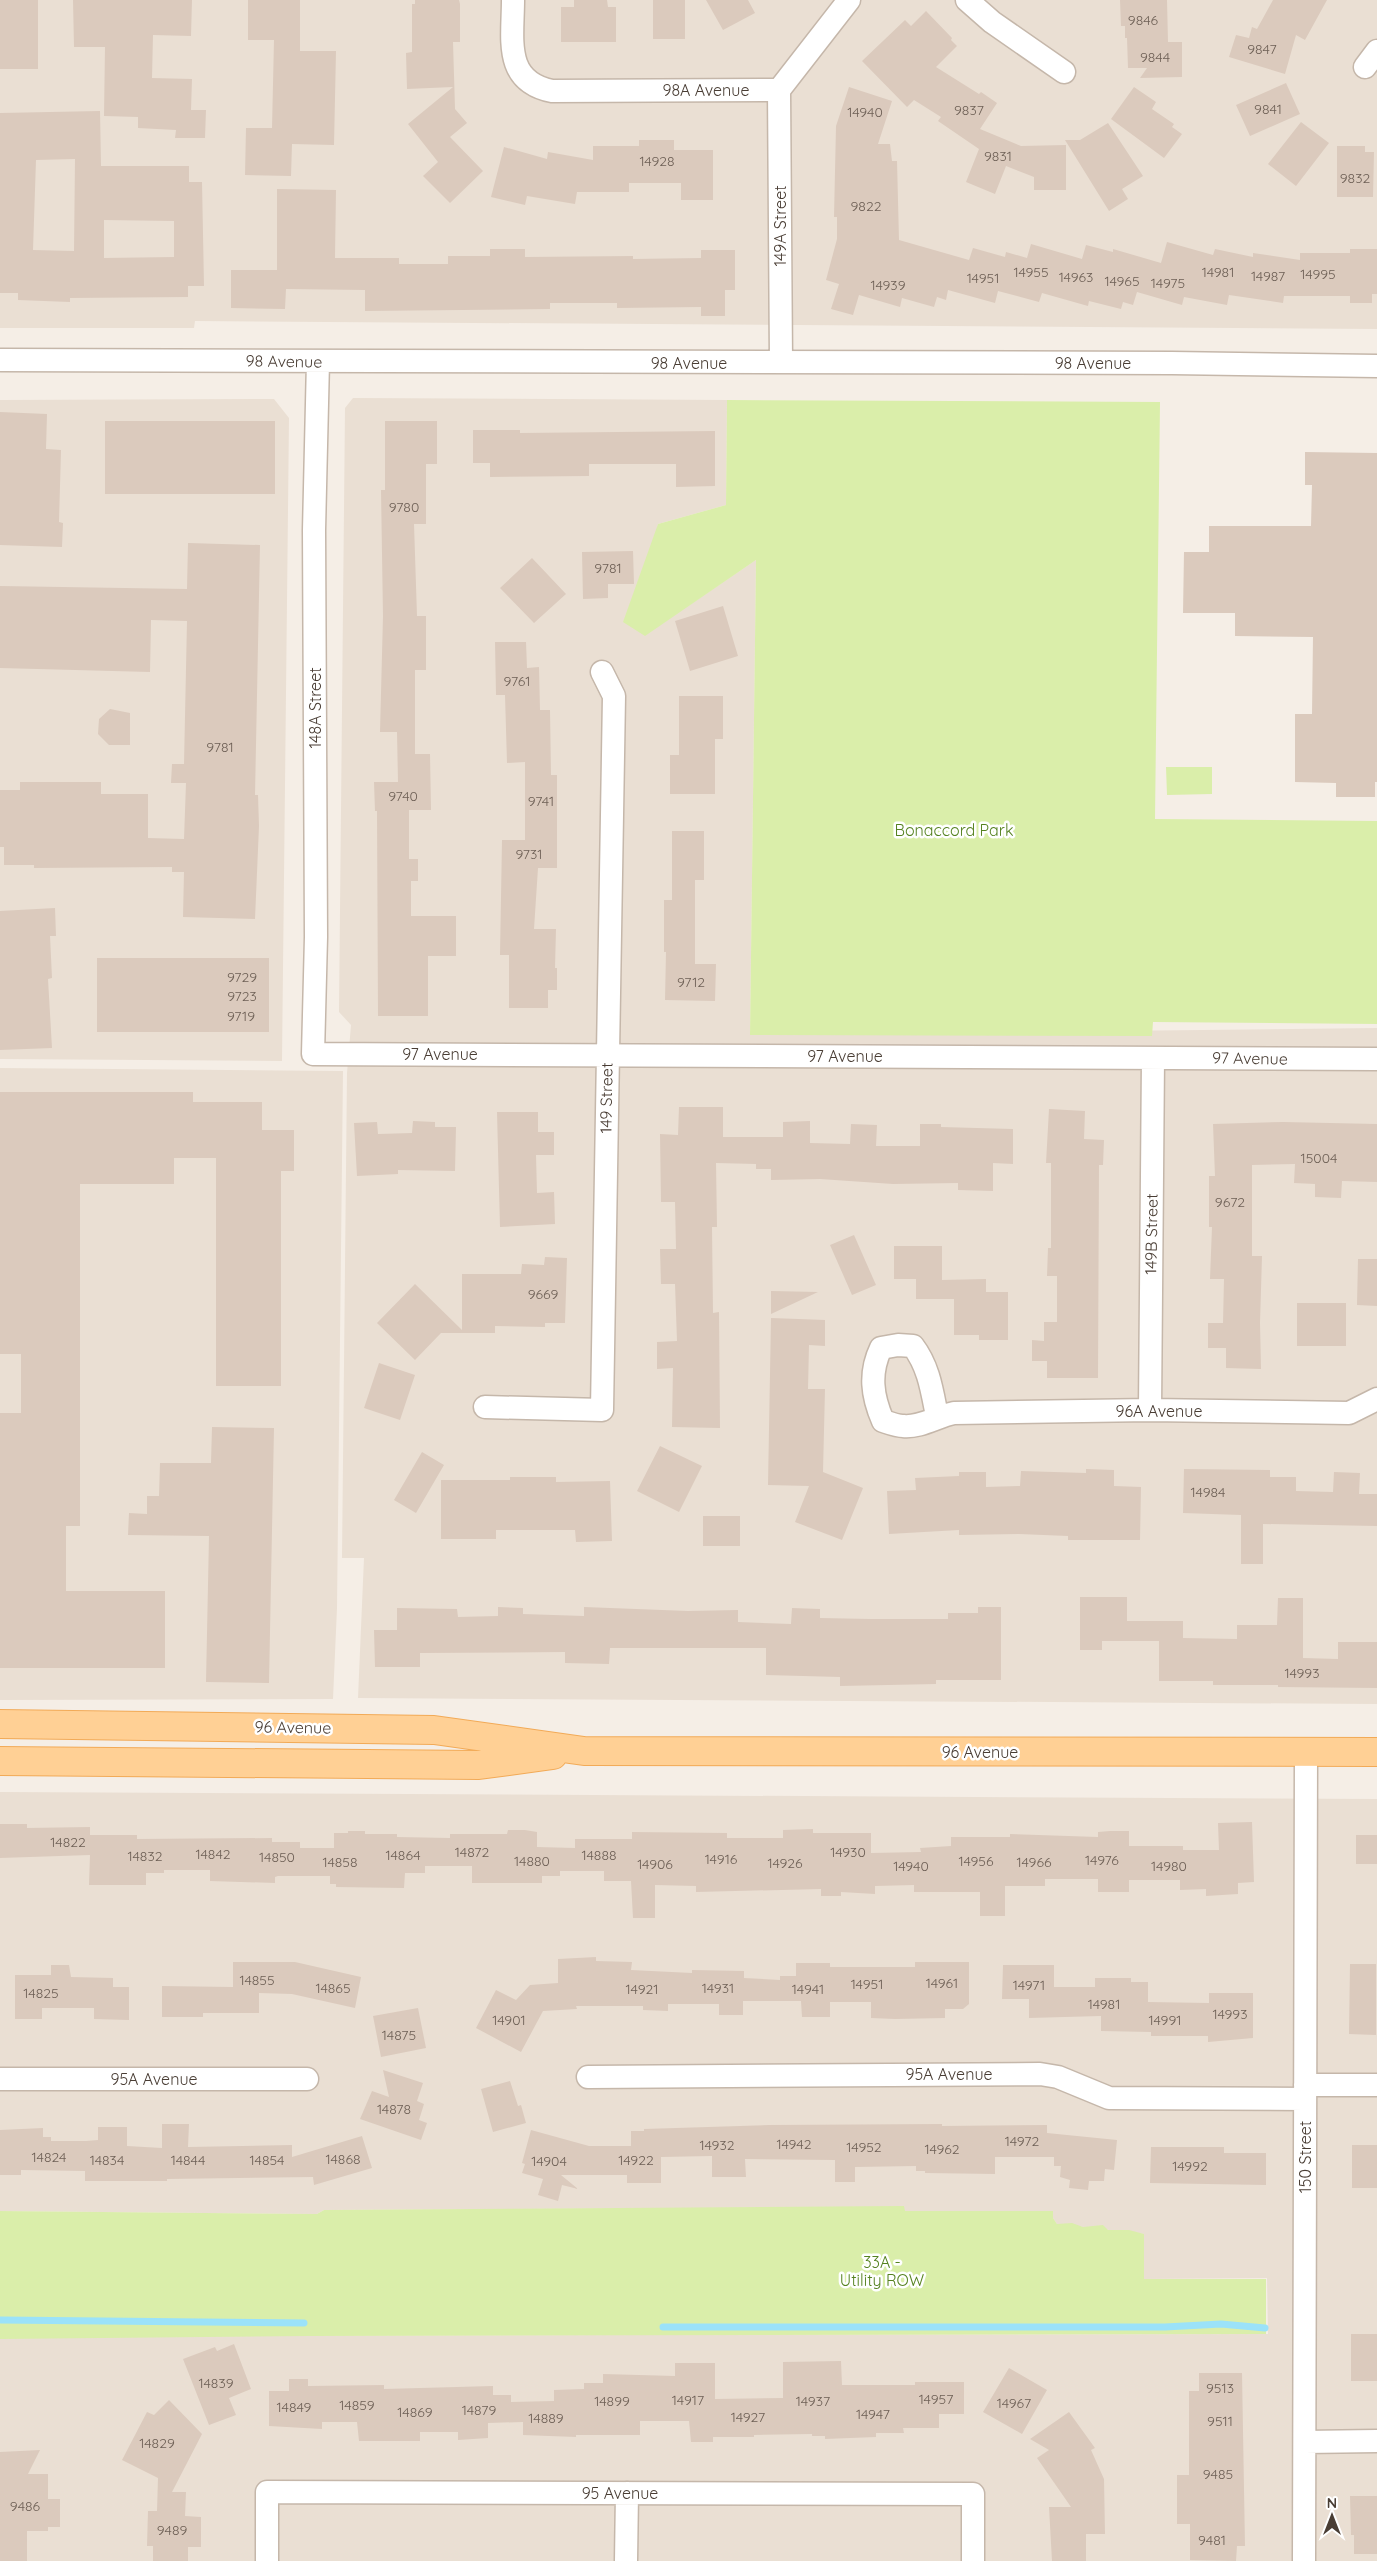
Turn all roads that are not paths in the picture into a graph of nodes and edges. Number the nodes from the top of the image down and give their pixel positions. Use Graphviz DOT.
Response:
graph roads {
  1 [pos="513,0"];
  2 [pos="849,0"];
  3 [pos="967,0"];
  4 [pos="1064,72"];
  5 [pos="780,90"];
  6 [pos="0,360"];
  7 [pos="318,361"];
  8 [pos="782,361"];
  9 [pos="1377,366"];
  10 [pos="602,672"];
  11 [pos="313,1054"];
  12 [pos="607,1054"];
  13 [pos="1153,1058"];
  14 [pos="1377,1060"];
  15 [pos="1377,1399"];
  16 [pos="485,1407"];
  17 [pos="1150,1410"];
  18 [pos="937,1416"];
  19 [pos="0,1724"];
  20 [pos="584,1751"];
  21 [pos="1377,1752"];
  22 [pos="1306,1753"];
  23 [pos="0,1761"];
  24 [pos="588,2077"];
  25 [pos="0,2079"];
  26 [pos="307,2079"];
  27 [pos="1377,2085"];
  28 [pos="1305,2092"];
  29 [pos="1377,2441"];
  30 [pos="1305,2442"];
  31 [pos="627,2493"];
  32 [pos="266,2561"];
  33 [pos="626,2561"];
  34 [pos="973,2561"];
  35 [pos="1304,2561"];
  1 -- 5 [label="street, 98A Avenue"];
  2 -- 5 [label="street"];
  3 -- 4 [label="street"];
  5 -- 8 [label="street, 149A Street"];
  6 -- 7 [label="street, 98 Avenue"];
  7 -- 8 [label="street, 98 Avenue"];
  7 -- 11 [label="street, 148A Street"];
  8 -- 9 [label="street, 98 Avenue"];
  10 -- 12 [label="street, 149 Street"];
  11 -- 12 [label="street, 97 Avenue"];
  12 -- 13 [label="street, 97 Avenue"];
  12 -- 16 [label="street, 149 Street"];
  13 -- 14 [label="street, 97 Avenue"];
  13 -- 17 [label="street, 149B Street"];
  15 -- 17 [label="street, 96A Avenue"];
  17 -- 18 [label="street, 96A Avenue"];
  19 -- 20 [label="main road, 96 Avenue"];
  20 -- 22 [label="main road, 96 Avenue"];
  20 -- 23 [label="main road, 96 Avenue"];
  21 -- 22 [label="main road, 96 Avenue"];
  22 -- 28 [label="street, 150 Street"];
  24 -- 28 [label="street, 95A Avenue"];
  25 -- 26 [label="street, 95A Avenue"];
  27 -- 28 [label="street, 95A Avenue"];
  28 -- 30 [label="street, 150 Street"];
  29 -- 30 [label="street"];
  30 -- 35 [label="street, 150 Street"];
  31 -- 32 [label="street, 95 Avenue"];
  31 -- 33 [label="street"];
  31 -- 34 [label="street, 95 Avenue"];
}
